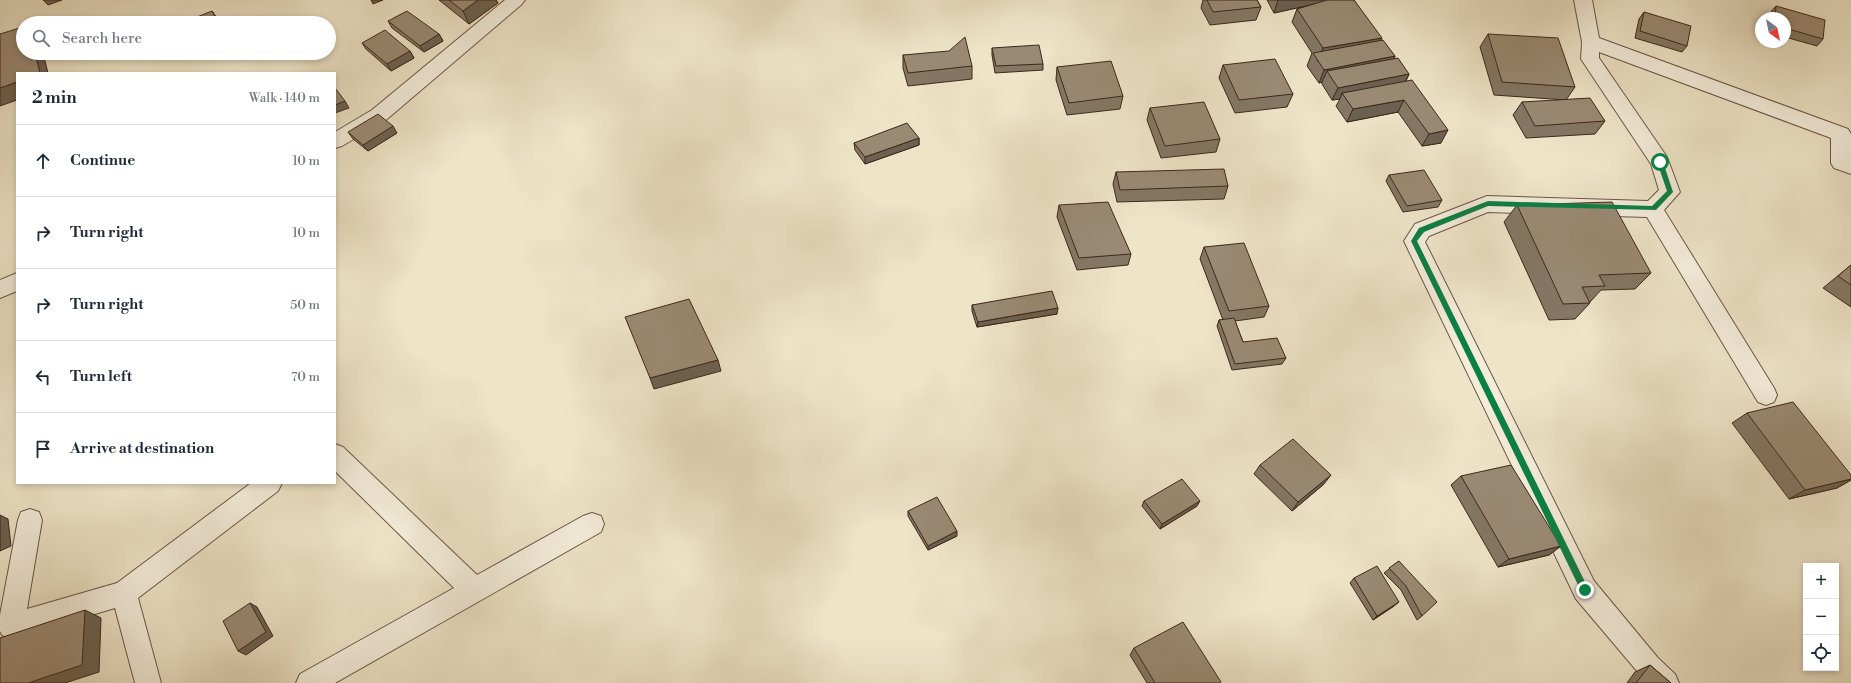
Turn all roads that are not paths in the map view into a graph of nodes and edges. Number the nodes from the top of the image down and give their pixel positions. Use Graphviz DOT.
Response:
graph roads {
  1 [pos="516,0"];
  2 [pos="1583,0"];
  3 [pos="1591,42"];
  4 [pos="336,140"];
  5 [pos="1851,167"];
  6 [pos="1653,209"];
  7 [pos="16,282"];
  8 [pos="0,289"];
  9 [pos="1766,395"];
  10 [pos="336,456"];
  11 [pos="269,484"];
  12 [pos="30,520"];
  13 [pos="592,524"];
  14 [pos="474,590"];
  15 [pos="124,593"];
  16 [pos="148,683"];
  17 [pos="309,683"];
  18 [pos="1666,683"];
  1 -- 4 [label="street"];
  2 -- 3 [label="street"];
  3 -- 5 [label="street"];
  3 -- 6 [label="street"];
  6 -- 9 [label="street"];
  6 -- 18 [label="street"];
  7 -- 8 [label="street"];
  10 -- 14 [label="street"];
  11 -- 15 [label="street"];
  12 -- 15 [label="street"];
  13 -- 14 [label="street"];
  14 -- 17 [label="street"];
  15 -- 16 [label="street"];
}
